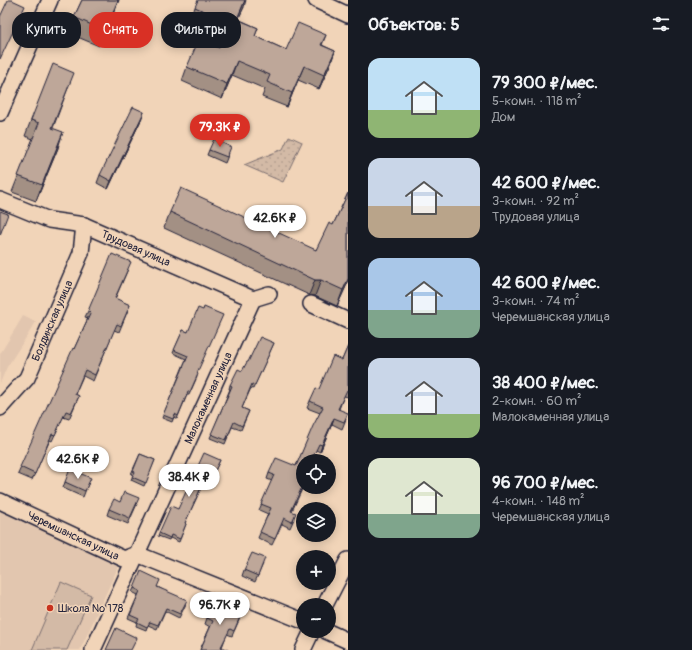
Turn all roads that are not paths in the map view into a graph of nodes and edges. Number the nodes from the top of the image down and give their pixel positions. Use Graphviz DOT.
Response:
graph roads {
  1 [pos="50,0"];
  2 [pos="316,0"];
  3 [pos="348,15"];
  4 [pos="0,113"];
  5 [pos="0,200"];
  6 [pos="84,225"];
  7 [pos="269,294"];
  8 [pos="253,299"];
  9 [pos="311,304"];
  10 [pos="348,321"];
  11 [pos="0,408"];
  12 [pos="0,502"];
  13 [pos="137,554"];
  14 [pos="348,560"];
  15 [pos="329,598"];
  16 [pos="296,618"];
  17 [pos="336,636"];
  18 [pos="309,638"];
  19 [pos="348,642"];
  20 [pos="93,650"];
  21 [pos="303,650"];
  1 -- 4 [label="street"];
  2 -- 3 [label="street"];
  5 -- 6 [label="street, Трудовая улица"];
  6 -- 8 [label="street, Трудовая улица"];
  6 -- 11 [label="street, Болдинская улица"];
  7 -- 8 [label="street"];
  8 -- 13 [label="street, Малокаменная улица"];
  9 -- 10 [label="street"];
  12 -- 13 [label="street, Черемшанская улица"];
  13 -- 16 [label="street, Черемшанская улица"];
  13 -- 20 [label="street, Малокаменная улица"];
  14 -- 15 [label="street"];
  17 -- 19 [label="street"];
  18 -- 21 [label="street"];
}
